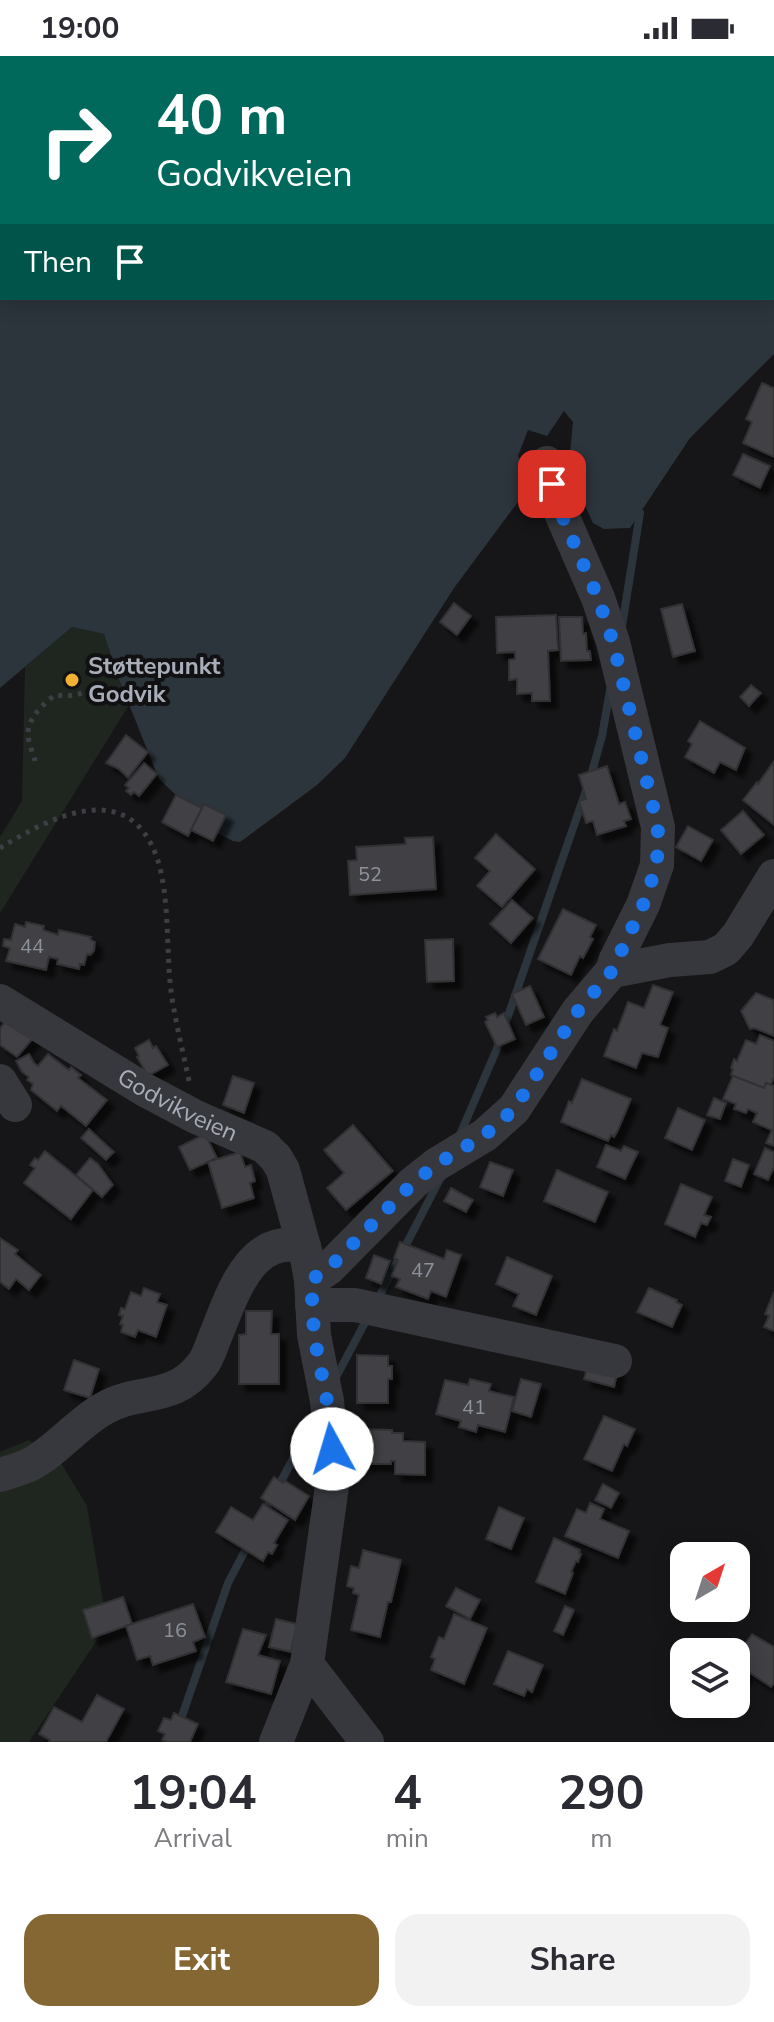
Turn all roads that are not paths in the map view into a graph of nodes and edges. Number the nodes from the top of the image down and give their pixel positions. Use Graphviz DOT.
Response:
graph roads {
  1 [pos="547,463"];
  2 [pos="774,876"];
  3 [pos="612,971"];
  4 [pos="0,1001"];
  5 [pos="304,1247"];
  6 [pos="312,1293"];
  7 [pos="615,1361"];
  8 [pos="0,1475"];
  9 [pos="307,1664"];
  10 [pos="276,1742"];
  11 [pos="367,1742"];
  1 -- 3 [label="street"];
  2 -- 3 [label="street"];
  3 -- 6 [label="street"];
  4 -- 5 [label="street, Godvikveien"];
  5 -- 6 [label="street, Godvikveien"];
  5 -- 8 [label="street"];
  6 -- 7 [label="street"];
  6 -- 9 [label="street, Godvikveien"];
  9 -- 10 [label="street, Godvikveien"];
  9 -- 11 [label="street"];
}
